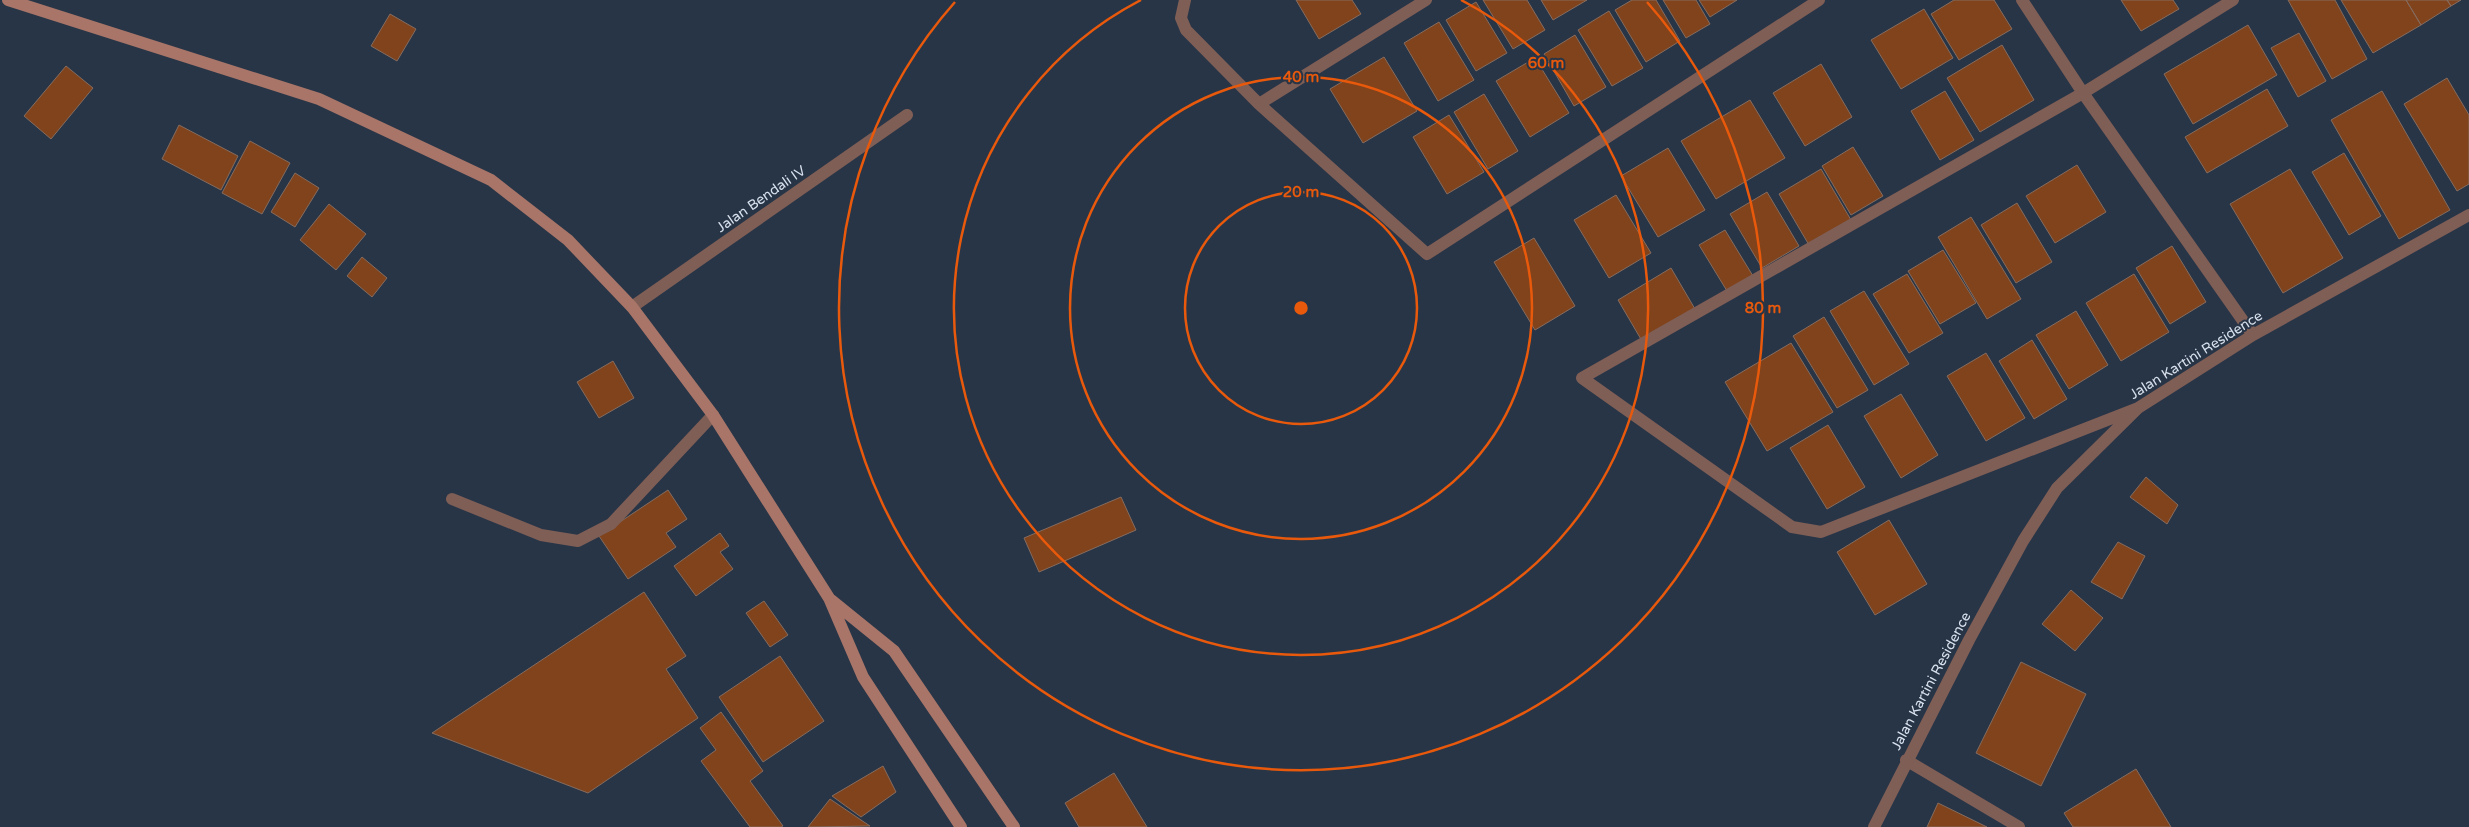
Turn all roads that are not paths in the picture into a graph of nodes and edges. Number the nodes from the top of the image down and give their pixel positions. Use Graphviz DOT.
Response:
graph roads {
  1 [pos="8,0"];
  2 [pos="1185,0"];
  3 [pos="1426,0"];
  4 [pos="1819,0"];
  5 [pos="2022,0"];
  6 [pos="2233,0"];
  7 [pos="2083,93"];
  8 [pos="1259,104"];
  9 [pos="907,115"];
  10 [pos="2469,215"];
  11 [pos="632,307"];
  12 [pos="2253,335"];
  13 [pos="2138,408"];
  14 [pos="713,415"];
  15 [pos="452,500"];
  16 [pos="829,598"];
  17 [pos="1906,760"];
  18 [pos="961,827"];
  19 [pos="1014,827"];
  20 [pos="1874,827"];
  21 [pos="2019,827"];
  1 -- 11 [label="street"];
  2 -- 8 [label="street"];
  3 -- 8 [label="street"];
  4 -- 8 [label="street"];
  5 -- 7 [label="street"];
  6 -- 7 [label="street"];
  7 -- 12 [label="street"];
  7 -- 13 [label="street"];
  9 -- 11 [label="street, Jalan Bendali IV"];
  10 -- 12 [label="street, Jalan Kartini Residence"];
  11 -- 14 [label="street"];
  12 -- 13 [label="street, Jalan Kartini Residence"];
  13 -- 17 [label="street, Jalan Kartini Residence"];
  14 -- 15 [label="street"];
  14 -- 16 [label="street"];
  16 -- 18 [label="street"];
  16 -- 19 [label="street"];
  17 -- 20 [label="street, Jalan Kartini Residence"];
  17 -- 21 [label="street"];
}
